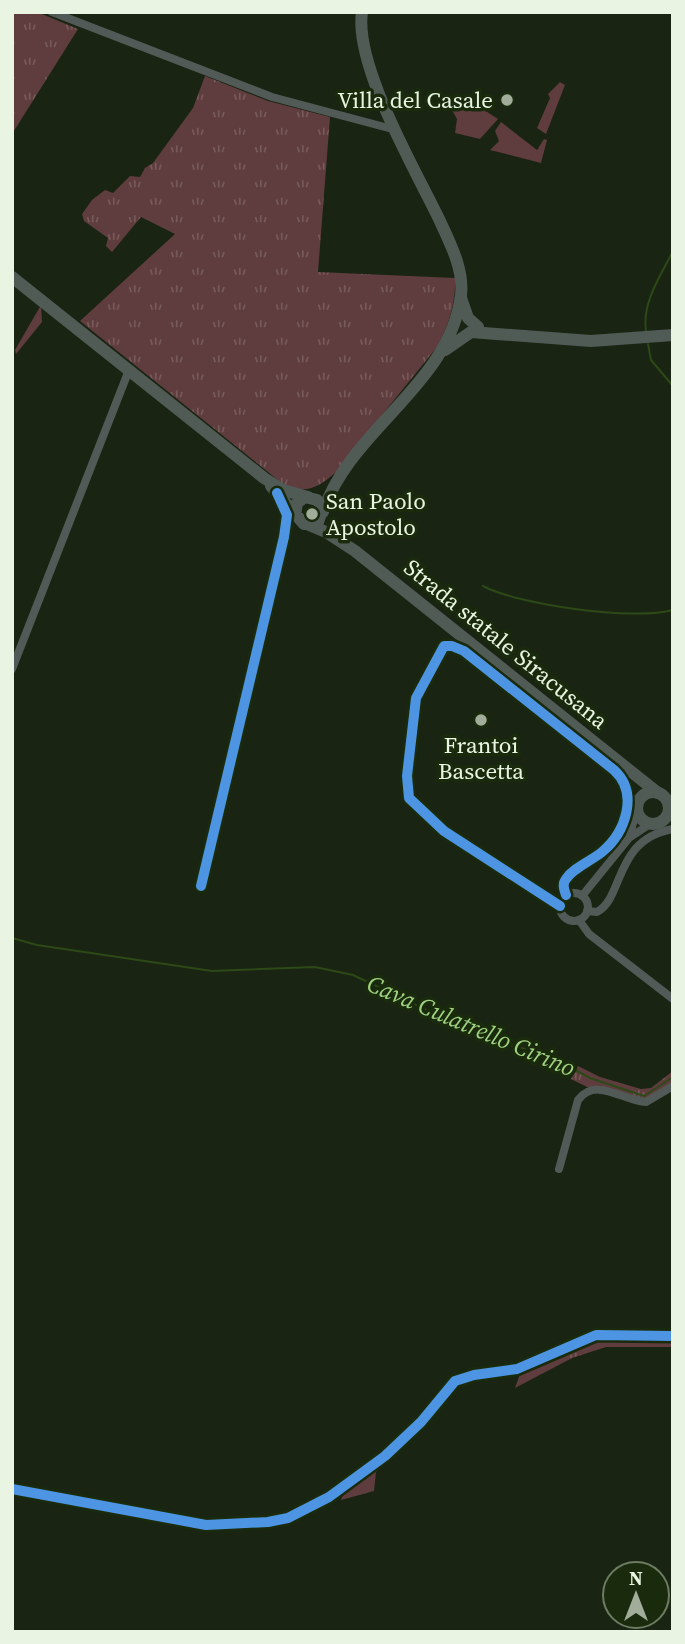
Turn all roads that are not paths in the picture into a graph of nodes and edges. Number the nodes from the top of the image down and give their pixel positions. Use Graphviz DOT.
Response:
graph roads {
  1 [pos="52,12"];
  2 [pos="362,12"];
  3 [pos="397,130"];
  4 [pos="12,277"];
  5 [pos="461,296"];
  6 [pos="454,325"];
  7 [pos="474,329"];
  8 [pos="673,335"];
  9 [pos="438,356"];
  10 [pos="129,370"];
  11 [pos="338,477"];
  12 [pos="264,478"];
  13 [pos="300,510"];
  14 [pos="323,510"];
  15 [pos="284,537"];
  16 [pos="355,551"];
  17 [pos="12,669"];
  18 [pos="630,770"];
  19 [pos="658,793"];
  20 [pos="638,803"];
  21 [pos="671,805"];
  22 [pos="661,822"];
  23 [pos="673,829"];
  24 [pos="629,838"];
  25 [pos="201,886"];
  26 [pos="566,895"];
  27 [pos="582,896"];
  28 [pos="560,906"];
  29 [pos="587,911"];
  30 [pos="579,920"];
  31 [pos="673,999"];
  32 [pos="673,1086"];
  33 [pos="559,1169"];
  34 [pos="673,1336"];
  35 [pos="12,1489"];
  1 -- 3 [label="street"];
  2 -- 3 [label="main road"];
  3 -- 5 [label="main road"];
  4 -- 10 [label="main road"];
  5 -- 6 [label="main road"];
  5 -- 7 [label="main road"];
  6 -- 7 [label="main road"];
  6 -- 9 [label="main road"];
  7 -- 8 [label="main road"];
  7 -- 9 [label="main road"];
  9 -- 11 [label="main road"];
  10 -- 12 [label="main road"];
  10 -- 17 [label="street"];
  11 -- 13 [label="main road"];
  11 -- 14 [label="main road"];
  12 -- 13 [label="main road"];
  12 -- 13 [label="main road"];
  13 -- 14 [label="main road"];
  13 -- 14 [label="main road"];
  13 -- 15 [label="street"];
  13 -- 15 [label="street"];
  13 -- 16 [label="main road"];
  14 -- 16 [label="main road"];
  15 -- 25 [label="street"];
  16 -- 18 [label="main road, Strada statale Siracusana"];
  18 -- 19 [label="main road, Strada statale Siracusana"];
  18 -- 20 [label="main road"];
  19 -- 20 [label="main road"];
  19 -- 21 [label="main road"];
  20 -- 22 [label="main road"];
  20 -- 24 [label="street"];
  21 -- 22 [label="main road"];
  22 -- 24 [label="street"];
  23 -- 29 [label="street"];
  24 -- 27 [label="street"];
  26 -- 27 [label="street"];
  26 -- 28 [label="street"];
  26 -- 28 [label="street"];
  27 -- 29 [label="street"];
  28 -- 30 [label="street"];
  29 -- 30 [label="street"];
  30 -- 31 [label="street"];
  32 -- 33 [label="street"];
  34 -- 35 [label="street"];
}
